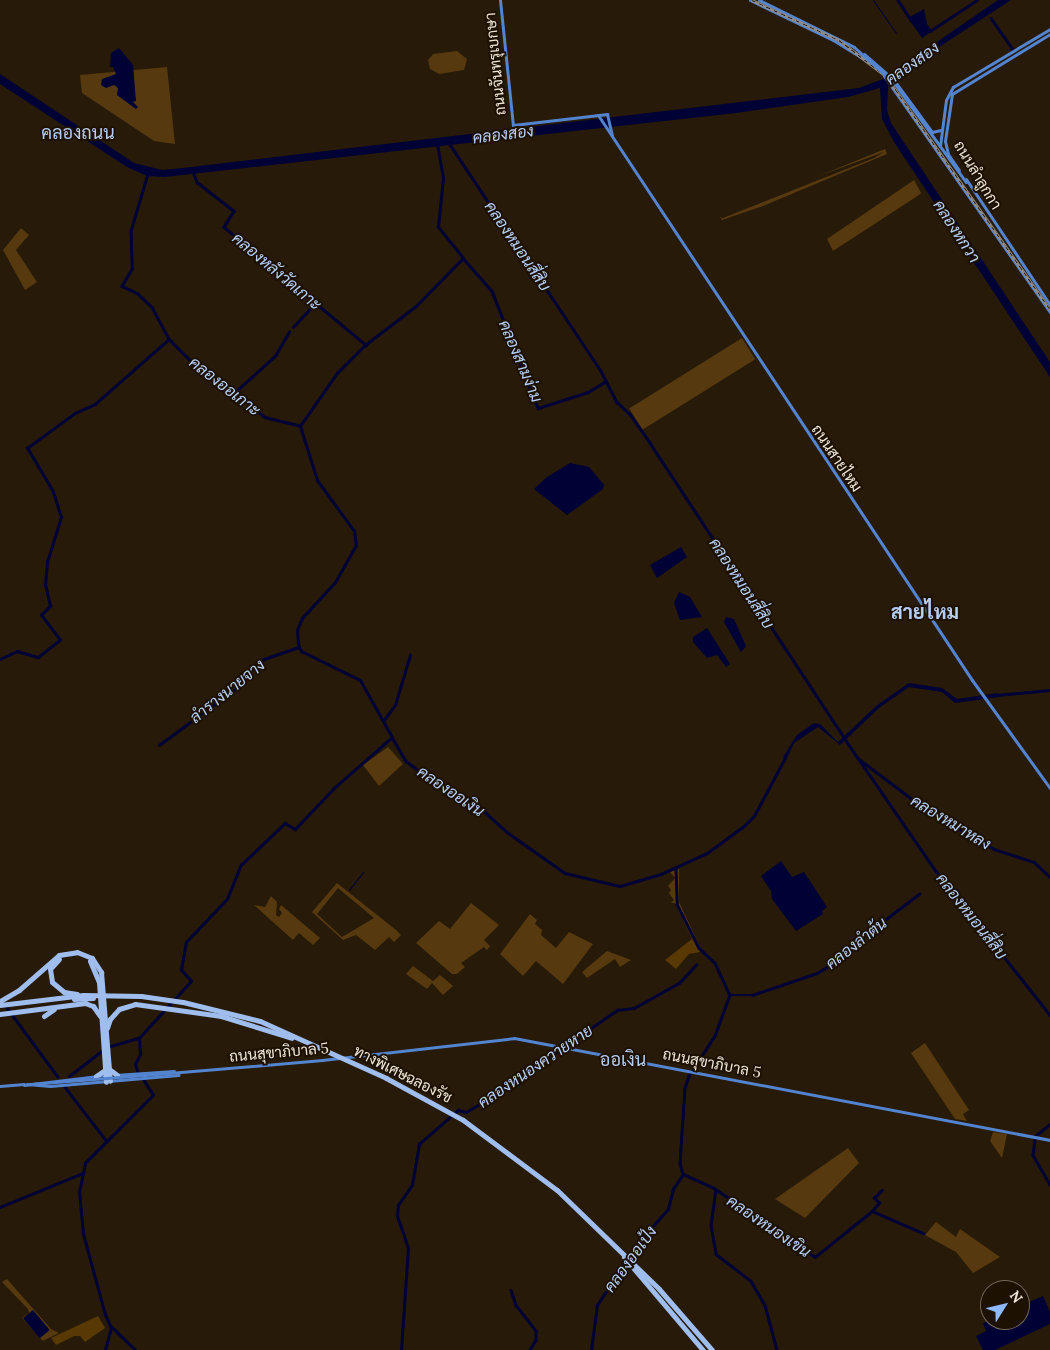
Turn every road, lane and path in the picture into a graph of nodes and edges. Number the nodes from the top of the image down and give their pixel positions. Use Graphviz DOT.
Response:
graph roads {
  1 [pos="500,0"];
  2 [pos="750,0"];
  3 [pos="759,0"];
  4 [pos="1050,29"];
  5 [pos="1050,34"];
  6 [pos="853,48"];
  7 [pos="864,54"];
  8 [pos="916,113"];
  9 [pos="599,116"];
  10 [pos="609,130"];
  11 [pos="941,130"];
  12 [pos="932,132"];
  13 [pos="933,141"];
  14 [pos="942,154"];
  15 [pos="983,207"];
  16 [pos="1050,305"];
  17 [pos="1050,312"];
  18 [pos="1050,788"];
  19 [pos="83,995"];
  20 [pos="0,1005"];
  21 [pos="57,1008"];
  22 [pos="44,1013"];
  23 [pos="0,1014"];
  24 [pos="102,1026"];
  25 [pos="105,1039"];
  26 [pos="295,1039"];
  27 [pos="189,1072"];
  28 [pos="107,1075"];
  29 [pos="117,1077"];
  30 [pos="144,1078"];
  31 [pos="96,1079"];
  32 [pos="27,1084"];
  33 [pos="0,1086"];
  34 [pos="1050,1140"];
  35 [pos="703,1350"];
  36 [pos="712,1350"];
  1 -- 9 [label="main road, ถนนจันทรุเบกษา"];
  2 -- 6 [label="main road"];
  3 -- 6 [label="main road"];
  4 -- 11 [label="main road, ถนนลำลูกกา"];
  5 -- 15 [label="main road, ถนนลำลูกกา"];
  6 -- 7 [label="main road, ถนนลำลูกกา, bridge"];
  6 -- 8 [label="main road, ถนนลำลูกกา, bridge"];
  7 -- 8 [label="main road, bridge"];
  7 -- 15 [label="main road, ถนนลำลูกกา, bridge"];
  8 -- 12 [label="main road"];
  8 -- 13 [label="main road, ถนนลำลูกกา"];
  9 -- 10 [label="main road, ถนนสายไหม"];
  9 -- 10 [label="main road, ถนนสายไหม"];
  10 -- 18 [label="main road, ถนนสายไหม"];
  11 -- 12 [label="main road"];
  11 -- 14 [label="main road, ถนนลำลูกกา"];
  12 -- 13 [label="main road"];
  13 -- 14 [label="main road, ถนนลำลูกกา"];
  14 -- 17 [label="main road, ถนนลำลูกกา"];
  15 -- 16 [label="main road, ถนนลำลูกกา"];
  19 -- 20 [label="highway, ทางพิเศษฉลองรัช, bridge"];
  19 -- 24 [label="highway"];
  19 -- 36 [label="highway, ทางพิเศษฉลองรัช, bridge"];
  20 -- 25 [label="highway"];
  20 -- 26 [label="highway, ทางพิเศษฉลองรัช, bridge"];
  21 -- 22 [label="highway"];
  21 -- 22 [label="highway"];
  21 -- 24 [label="highway"];
  22 -- 23 [label="highway"];
  24 -- 25 [label="highway"];
  25 -- 26 [label="highway, bridge"];
  25 -- 28 [label="highway"];
  26 -- 35 [label="highway, ทางพิเศษฉลองรัช, bridge"];
  27 -- 29 [label="main road, ถนนสุขาภิบาล 5"];
  27 -- 30 [label="main road, ถนนสุขาภิบาล 5"];
  27 -- 34 [label="main road, ถนนสุขาภิบาล 5"];
  28 -- 29 [label="highway"];
  28 -- 29 [label="main road, ถนนสุขาภิบาล 5"];
  28 -- 31 [label="highway"];
  28 -- 31 [label="main road, ถนนสุขาภิบาล 5"];
  29 -- 30 [label="main road, ถนนสุขาภิบาล 5"];
  30 -- 32 [label="main road, ถนนสุขาภิบาล 5, bridge"];
  31 -- 32 [label="main road, ถนนสุขาภิบาล 5"];
  31 -- 32 [label="main road, ถนนสุขาภิบาล 5"];
  32 -- 33 [label="main road, ถนนสุขาภิบาล 5"];
}
